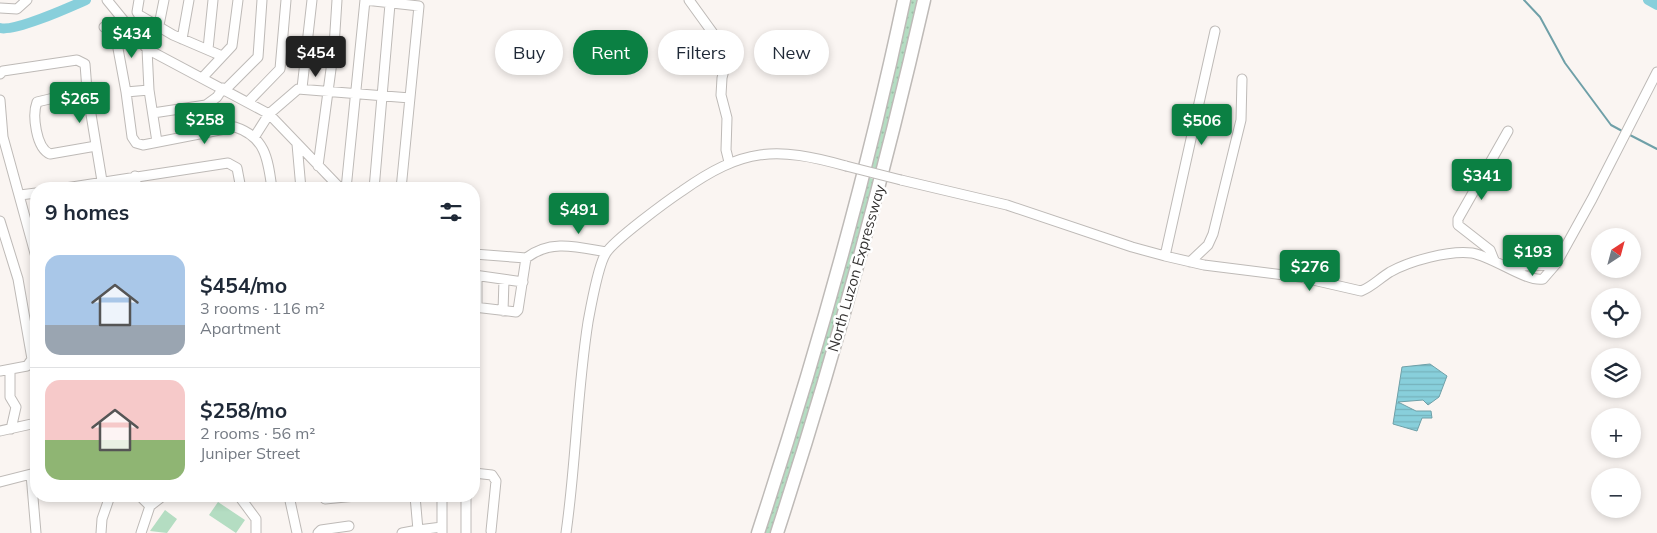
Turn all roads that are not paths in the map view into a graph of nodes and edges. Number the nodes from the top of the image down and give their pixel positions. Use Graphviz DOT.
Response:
graph roads {
  1 [pos="107,0"];
  2 [pos="139,0"];
  3 [pos="164,0"];
  4 [pos="189,0"];
  5 [pos="213,0"];
  6 [pos="238,0"];
  7 [pos="262,0"];
  8 [pos="286,0"];
  9 [pos="312,0"];
  10 [pos="337,0"];
  11 [pos="365,0"];
  12 [pos="689,0"];
  13 [pos="904,0"];
  14 [pos="924,0"];
  15 [pos="24,3"];
  16 [pos="390,4"];
  17 [pos="0,8"];
  18 [pos="122,20"];
  19 [pos="159,25"];
  20 [pos="114,27"];
  21 [pos="104,28"];
  22 [pos="1215,31"];
  23 [pos="182,39"];
  24 [pos="147,49"];
  25 [pos="208,49"];
  26 [pos="222,56"];
  27 [pos="1657,72"];
  28 [pos="0,74"];
  29 [pos="203,77"];
  30 [pos="1242,79"];
  31 [pos="224,88"];
  32 [pos="302,88"];
  33 [pos="87,90"];
  34 [pos="149,90"];
  35 [pos="327,91"];
  36 [pos="126,92"];
  37 [pos="356,94"];
  38 [pos="382,96"];
  39 [pos="410,98"];
  40 [pos="0,100"];
  41 [pos="249,101"];
  42 [pos="153,112"];
  43 [pos="269,114"];
  44 [pos="1508,131"];
  45 [pos="255,136"];
  46 [pos="157,142"];
  47 [pos="297,144"];
  48 [pos="96,146"];
  49 [pos="729,162"];
  50 [pos="318,166"];
  51 [pos="135,176"];
  52 [pos="102,181"];
  53 [pos="97,182"];
  54 [pos="136,182"];
  55 [pos="239,182"];
  56 [pos="271,182"];
  57 [pos="300,182"];
  58 [pos="334,182"];
  59 [pos="347,182"];
  60 [pos="375,182"];
  61 [pos="402,182"];
  62 [pos="30,194"];
  63 [pos="20,195"];
  64 [pos="0,221"];
  65 [pos="30,223"];
  66 [pos="606,252"];
  67 [pos="480,254"];
  68 [pos="1165,256"];
  69 [pos="526,258"];
  70 [pos="1494,260"];
  71 [pos="1190,262"];
  72 [pos="1556,264"];
  73 [pos="1509,266"];
  74 [pos="480,277"];
  75 [pos="504,280"];
  76 [pos="523,282"];
  77 [pos="480,309"];
  78 [pos="503,311"];
  79 [pos="30,348"];
  80 [pos="30,362"];
  81 [pos="5,370"];
  82 [pos="30,424"];
  83 [pos="11,429"];
  84 [pos="0,430"];
  85 [pos="30,474"];
  86 [pos="480,474"];
  87 [pos="0,482"];
  88 [pos="33,502"];
  89 [pos="108,502"];
  90 [pos="146,502"];
  91 [pos="155,502"];
  92 [pos="244,502"];
  93 [pos="290,502"];
  94 [pos="416,502"];
  95 [pos="442,502"];
  96 [pos="466,502"];
  97 [pos="150,506"];
  98 [pos="349,526"];
  99 [pos="418,530"];
  100 [pos="442,530"];
  101 [pos="491,531"];
  102 [pos="36,533"];
  103 [pos="101,533"];
  104 [pos="141,533"];
  105 [pos="256,533"];
  106 [pos="298,533"];
  107 [pos="318,533"];
  108 [pos="402,533"];
  109 [pos="466,533"];
  110 [pos="566,533"];
  111 [pos="758,533"];
  112 [pos="777,533"];
  1 -- 18 [label="street"];
  2 -- 19 [label="street"];
  3 -- 19 [label="street"];
  4 -- 23 [label="street"];
  5 -- 25 [label="street"];
  6 -- 26 [label="street"];
  7 -- 31 [label="street"];
  8 -- 41 [label="street"];
  9 -- 32 [label="street"];
  10 -- 35 [label="street"];
  11 -- 16 [label="street"];
  11 -- 37 [label="street"];
  12 -- 49 [label="street"];
  13 -- 111 [label="highway, North Luzon Expressway"];
  14 -- 112 [label="highway, North Luzon Expressway"];
  15 -- 17 [label="street"];
  16 -- 38 [label="street"];
  16 -- 39 [label="street"];
  18 -- 20 [label="street"];
  18 -- 24 [label="street"];
  19 -- 23 [label="street"];
  20 -- 21 [label="street"];
  20 -- 36 [label="street"];
  22 -- 68 [label="street"];
  23 -- 25 [label="street"];
  24 -- 29 [label="street"];
  24 -- 34 [label="street"];
  25 -- 26 [label="street"];
  26 -- 29 [label="street"];
  27 -- 72 [label="street"];
  28 -- 33 [label="street"];
  29 -- 31 [label="street"];
  30 -- 71 [label="street"];
  31 -- 41 [label="street"];
  31 -- 42 [label="street"];
  32 -- 35 [label="street"];
  32 -- 43 [label="street"];
  33 -- 48 [label="street"];
  33 -- 48 [label="street"];
  34 -- 36 [label="street"];
  34 -- 42 [label="street"];
  35 -- 37 [label="street"];
  35 -- 50 [label="street"];
  36 -- 46 [label="street"];
  37 -- 38 [label="street"];
  37 -- 59 [label="street"];
  38 -- 39 [label="street"];
  38 -- 60 [label="street"];
  39 -- 61 [label="street"];
  40 -- 63 [label="street"];
  41 -- 43 [label="street"];
  42 -- 46 [label="street"];
  43 -- 45 [label="street"];
  43 -- 47 [label="street"];
  44 -- 70 [label="street"];
  45 -- 46 [label="street"];
  45 -- 56 [label="street"];
  47 -- 50 [label="street"];
  47 -- 57 [label="street"];
  48 -- 52 [label="street"];
  49 -- 66 [label="street"];
  49 -- 68 [label="street, bridge"];
  50 -- 58 [label="street"];
  51 -- 52 [label="street"];
  51 -- 54 [label="street"];
  51 -- 55 [label="street"];
  52 -- 53 [label="street"];
  62 -- 63 [label="street"];
  63 -- 65 [label="street"];
  64 -- 79 [label="street"];
  66 -- 69 [label="street"];
  66 -- 110 [label="street"];
  67 -- 69 [label="street"];
  68 -- 71 [label="street"];
  69 -- 76 [label="street"];
  70 -- 71 [label="street"];
  70 -- 73 [label="street"];
  72 -- 73 [label="street"];
  72 -- 73 [label="street"];
  74 -- 75 [label="street"];
  75 -- 76 [label="street"];
  75 -- 78 [label="street"];
  76 -- 78 [label="street"];
  77 -- 78 [label="street"];
  80 -- 81 [label="street"];
  81 -- 83 [label="street"];
  82 -- 83 [label="street"];
  83 -- 84 [label="street"];
  85 -- 87 [label="street"];
  86 -- 101 [label="street"];
  88 -- 102 [label="street"];
  89 -- 103 [label="street"];
  90 -- 97 [label="street"];
  91 -- 97 [label="street"];
  92 -- 105 [label="street"];
  93 -- 106 [label="street"];
  94 -- 99 [label="street"];
  95 -- 100 [label="street"];
  96 -- 109 [label="street"];
  97 -- 104 [label="street"];
  98 -- 107 [label="street"];
  99 -- 100 [label="street"];
  99 -- 108 [label="street"];
}
